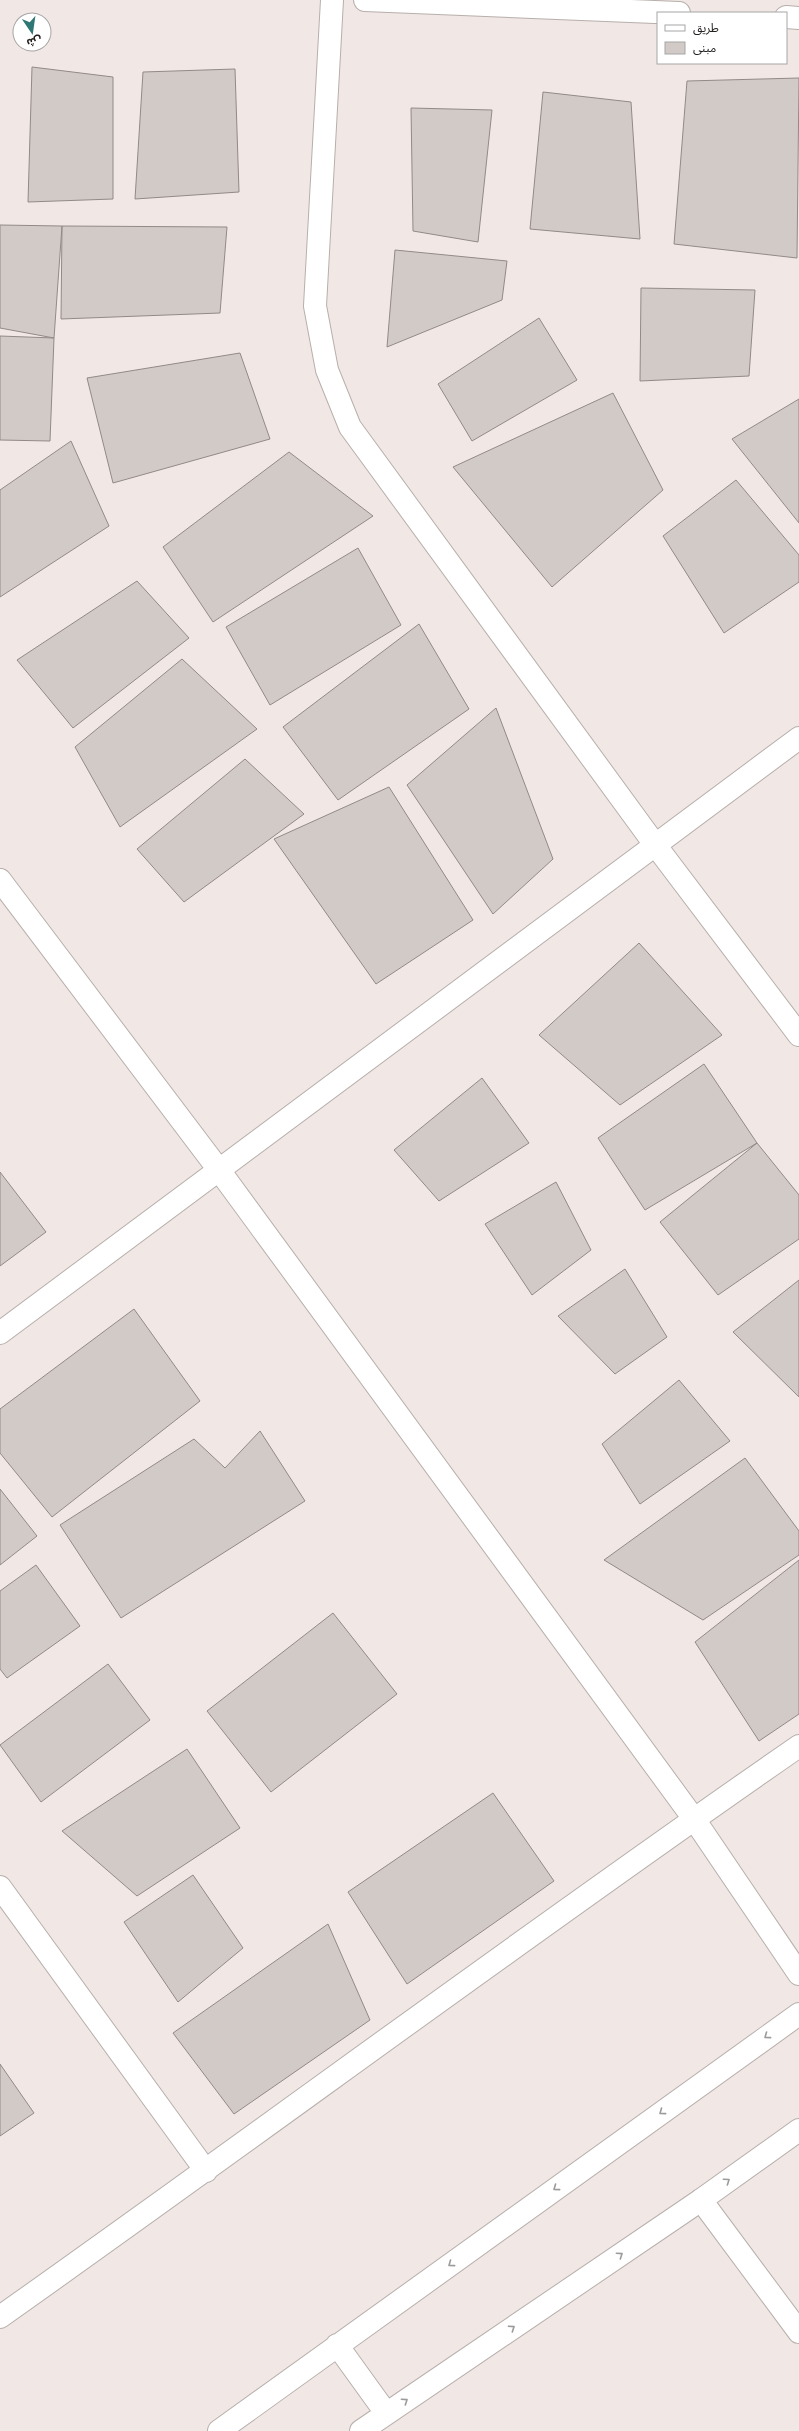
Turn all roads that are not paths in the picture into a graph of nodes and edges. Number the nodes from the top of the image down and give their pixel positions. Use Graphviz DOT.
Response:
graph roads {
  1 [pos="332,0"];
  2 [pos="365,0"];
  3 [pos="657,12"];
  4 [pos="787,18"];
  5 [pos="799,18"];
  6 [pos="799,738"];
  7 [pos="656,846"];
  8 [pos="0,880"];
  9 [pos="799,1035"];
  10 [pos="219,1170"];
  11 [pos="0,1333"];
  12 [pos="799,1746"];
  13 [pos="694,1819"];
  14 [pos="0,1887"];
  15 [pos="799,1974"];
  16 [pos="799,2014"];
  17 [pos="799,2130"];
  18 [pos="206,2171"];
  19 [pos="701,2200"];
  20 [pos="0,2317"];
  21 [pos="799,2332"];
  22 [pos="337,2345"];
  23 [pos="386,2414"];
  24 [pos="219,2431"];
  25 [pos="361,2431"];
  1 -- 7 [label="street"];
  2 -- 3 [label="street"];
  4 -- 5 [label="street"];
  6 -- 7 [label="street"];
  7 -- 9 [label="street"];
  7 -- 10 [label="street"];
  8 -- 10 [label="street"];
  10 -- 11 [label="street"];
  10 -- 13 [label="street"];
  12 -- 13 [label="street"];
  13 -- 15 [label="street"];
  13 -- 18 [label="street"];
  14 -- 18 [label="street"];
  16 -- 22 [label="street, one-way"];
  19 -- 17 [label="street, one-way"];
  18 -- 20 [label="street"];
  19 -- 21 [label="street"];
  23 -- 19 [label="street, one-way"];
  22 -- 23 [label="street"];
  22 -- 24 [label="street"];
  23 -- 25 [label="street"];
}
